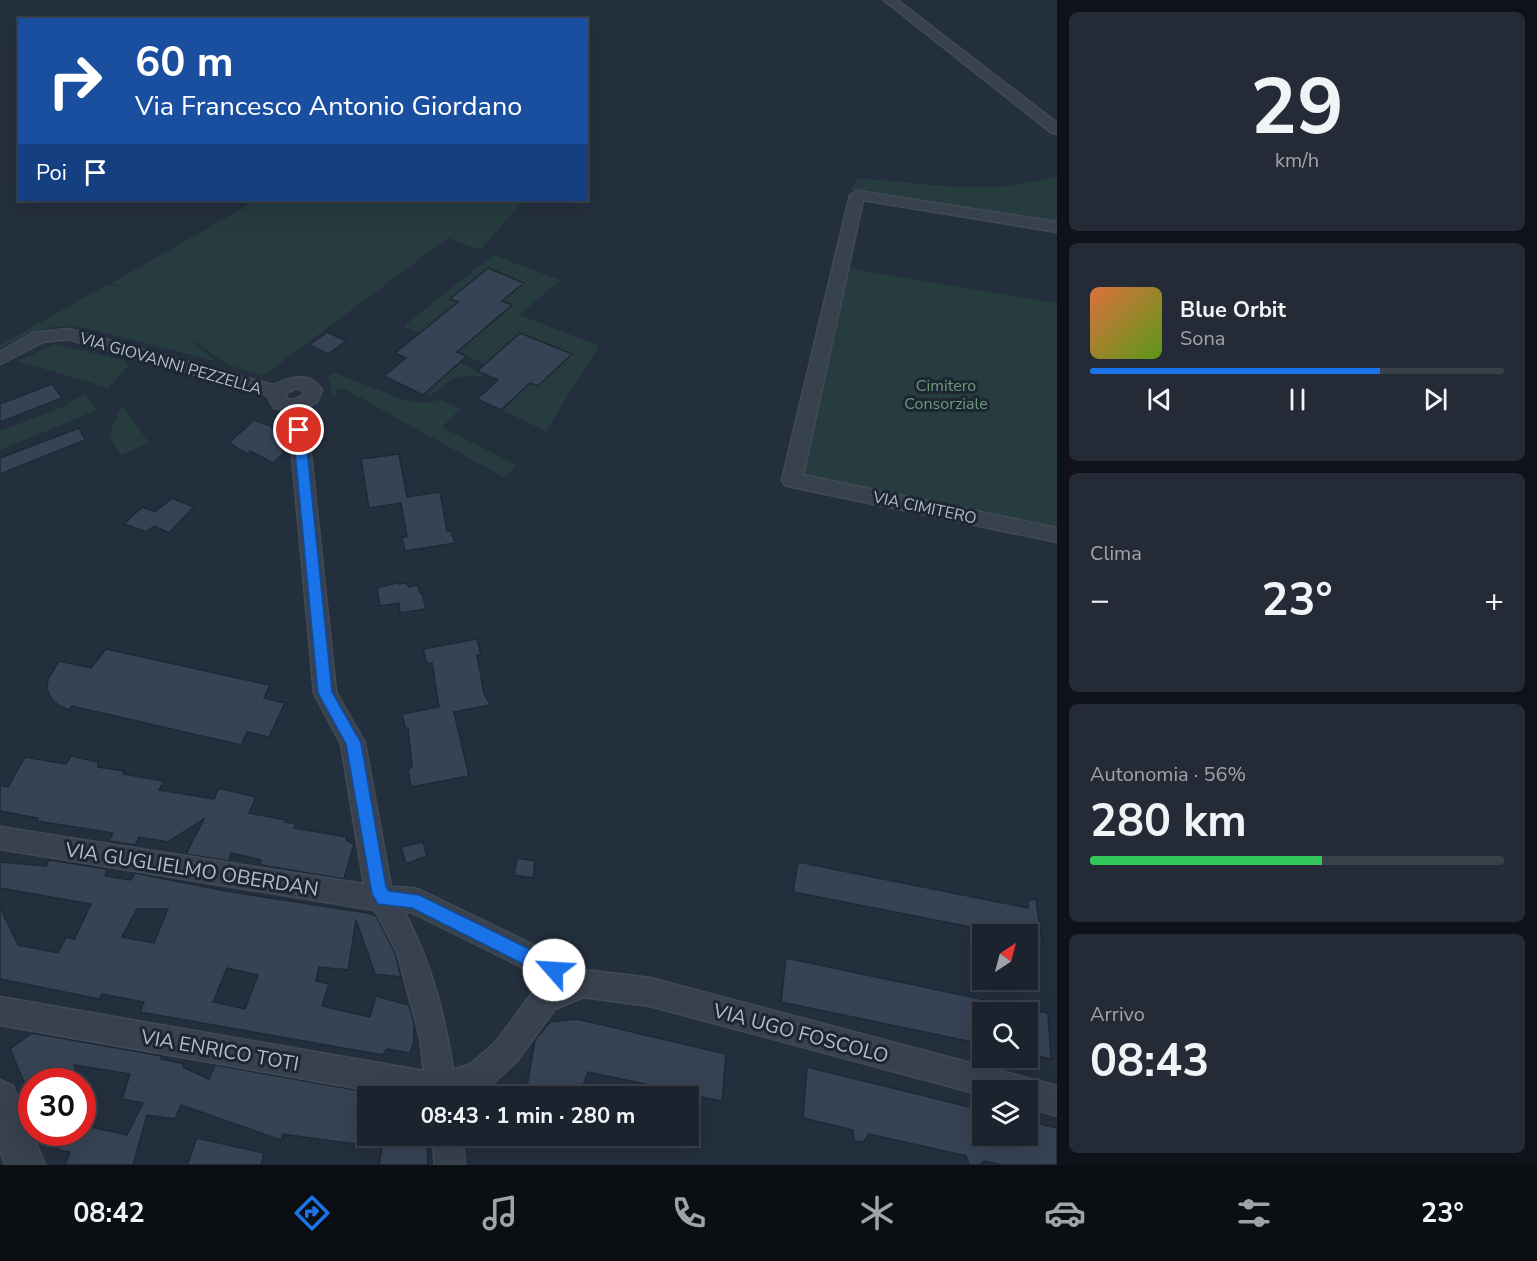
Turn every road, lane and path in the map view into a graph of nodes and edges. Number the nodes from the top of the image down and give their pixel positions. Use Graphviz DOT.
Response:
graph roads {
  1 [pos="890,0"];
  2 [pos="1057,130"];
  3 [pos="1057,227"];
  4 [pos="0,359"];
  5 [pos="1057,535"];
  6 [pos="0,838"];
  7 [pos="384,899"];
  8 [pos="539,963"];
  9 [pos="583,983"];
  10 [pos="544,999"];
  11 [pos="0,1011"];
  12 [pos="980,1080"];
  13 [pos="403,1086"];
  14 [pos="440,1086"];
  15 [pos="457,1086"];
  16 [pos="1038,1096"];
  17 [pos="0,1099"];
  18 [pos="1057,1101"];
  19 [pos="448,1146"];
  20 [pos="25,1165"];
  21 [pos="450,1165"];
  1 -- 2 [label="street"];
  3 -- 5 [label="street, VIA CIMITERO"];
  4 -- 7 [label="street, VIA GIOVANNI PEZZELLA"];
  6 -- 7 [label="street, VIA GUGLIELMO OBERDAN"];
  7 -- 8 [label="street, VIA GUGLIELMO OBERDAN"];
  7 -- 14 [label="street"];
  8 -- 9 [label="street, VIA GUGLIELMO OBERDAN"];
  8 -- 10 [label="street"];
  9 -- 10 [label="street"];
  9 -- 12 [label="street, VIA UGO FOSCOLO"];
  10 -- 15 [label="street"];
  11 -- 13 [label="street, VIA ENRICO TOTI"];
  16 -- 18 [label="street"];
  17 -- 20 [label="street"];
  19 -- 21 [label="street"];
}
